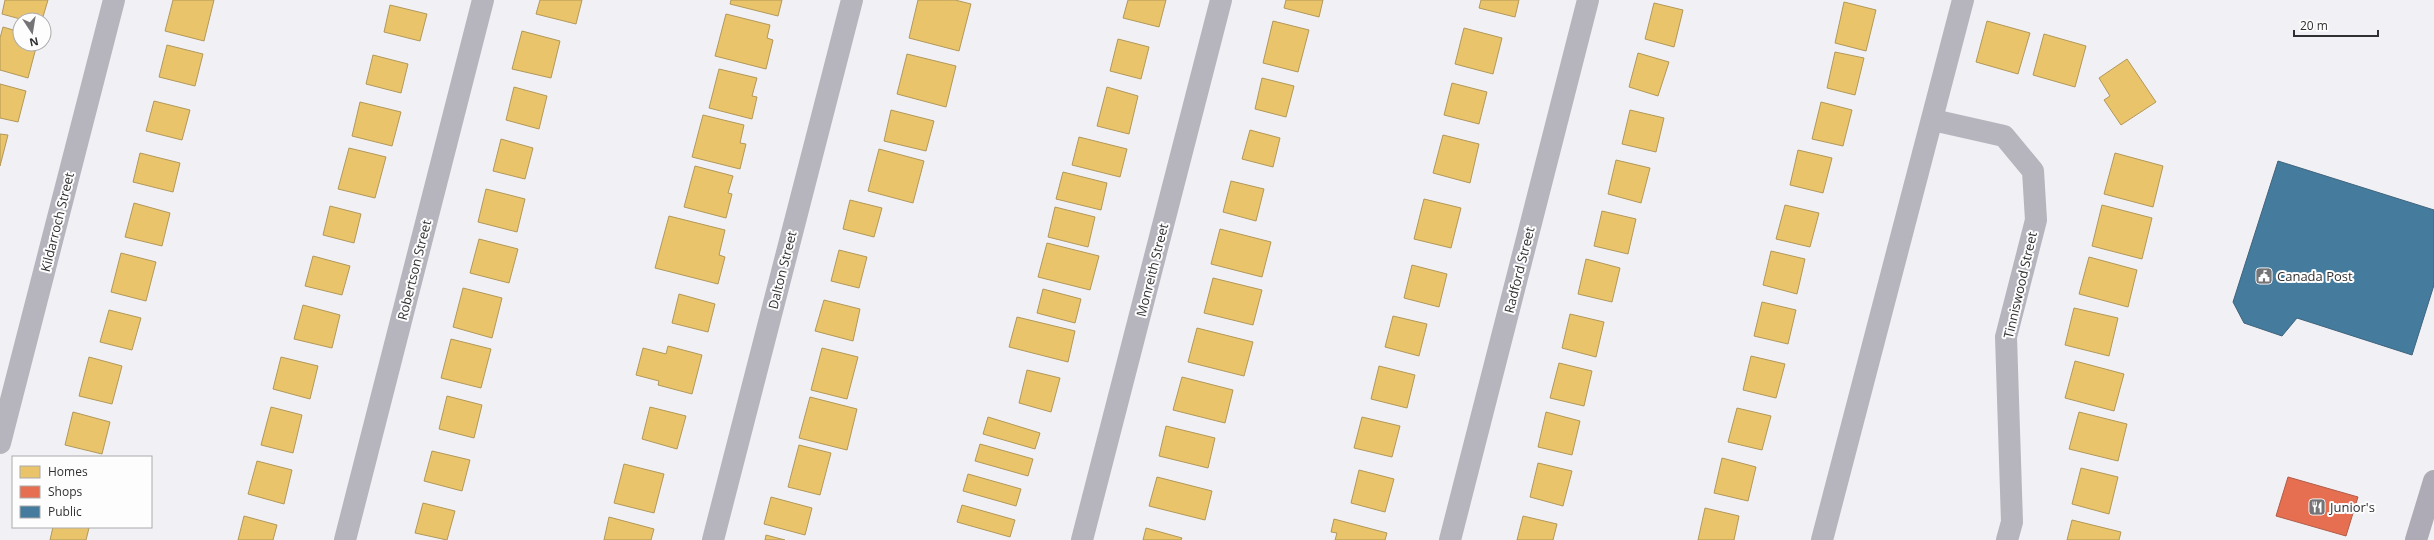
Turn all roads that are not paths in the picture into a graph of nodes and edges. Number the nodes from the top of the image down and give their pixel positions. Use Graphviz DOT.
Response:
graph roads {
  1 [pos="114,0"];
  2 [pos="483,0"];
  3 [pos="852,0"];
  4 [pos="1221,0"];
  5 [pos="1588,0"];
  6 [pos="1962,0"];
  7 [pos="1933,120"];
  8 [pos="0,443"];
  9 [pos="2434,481"];
  10 [pos="345,540"];
  11 [pos="713,540"];
  12 [pos="1082,540"];
  13 [pos="1450,540"];
  14 [pos="1822,540"];
  15 [pos="2007,540"];
  16 [pos="2416,540"];
  1 -- 8 [label="street, Kildarroch Street"];
  2 -- 10 [label="street, Robertson Street"];
  3 -- 11 [label="street, Dalton Street"];
  4 -- 12 [label="street, Monreith Street"];
  5 -- 13 [label="street, Radford Street"];
  6 -- 7 [label="street"];
  7 -- 14 [label="street"];
  7 -- 15 [label="street, Tinniswood Street"];
  9 -- 16 [label="main road"];
}
